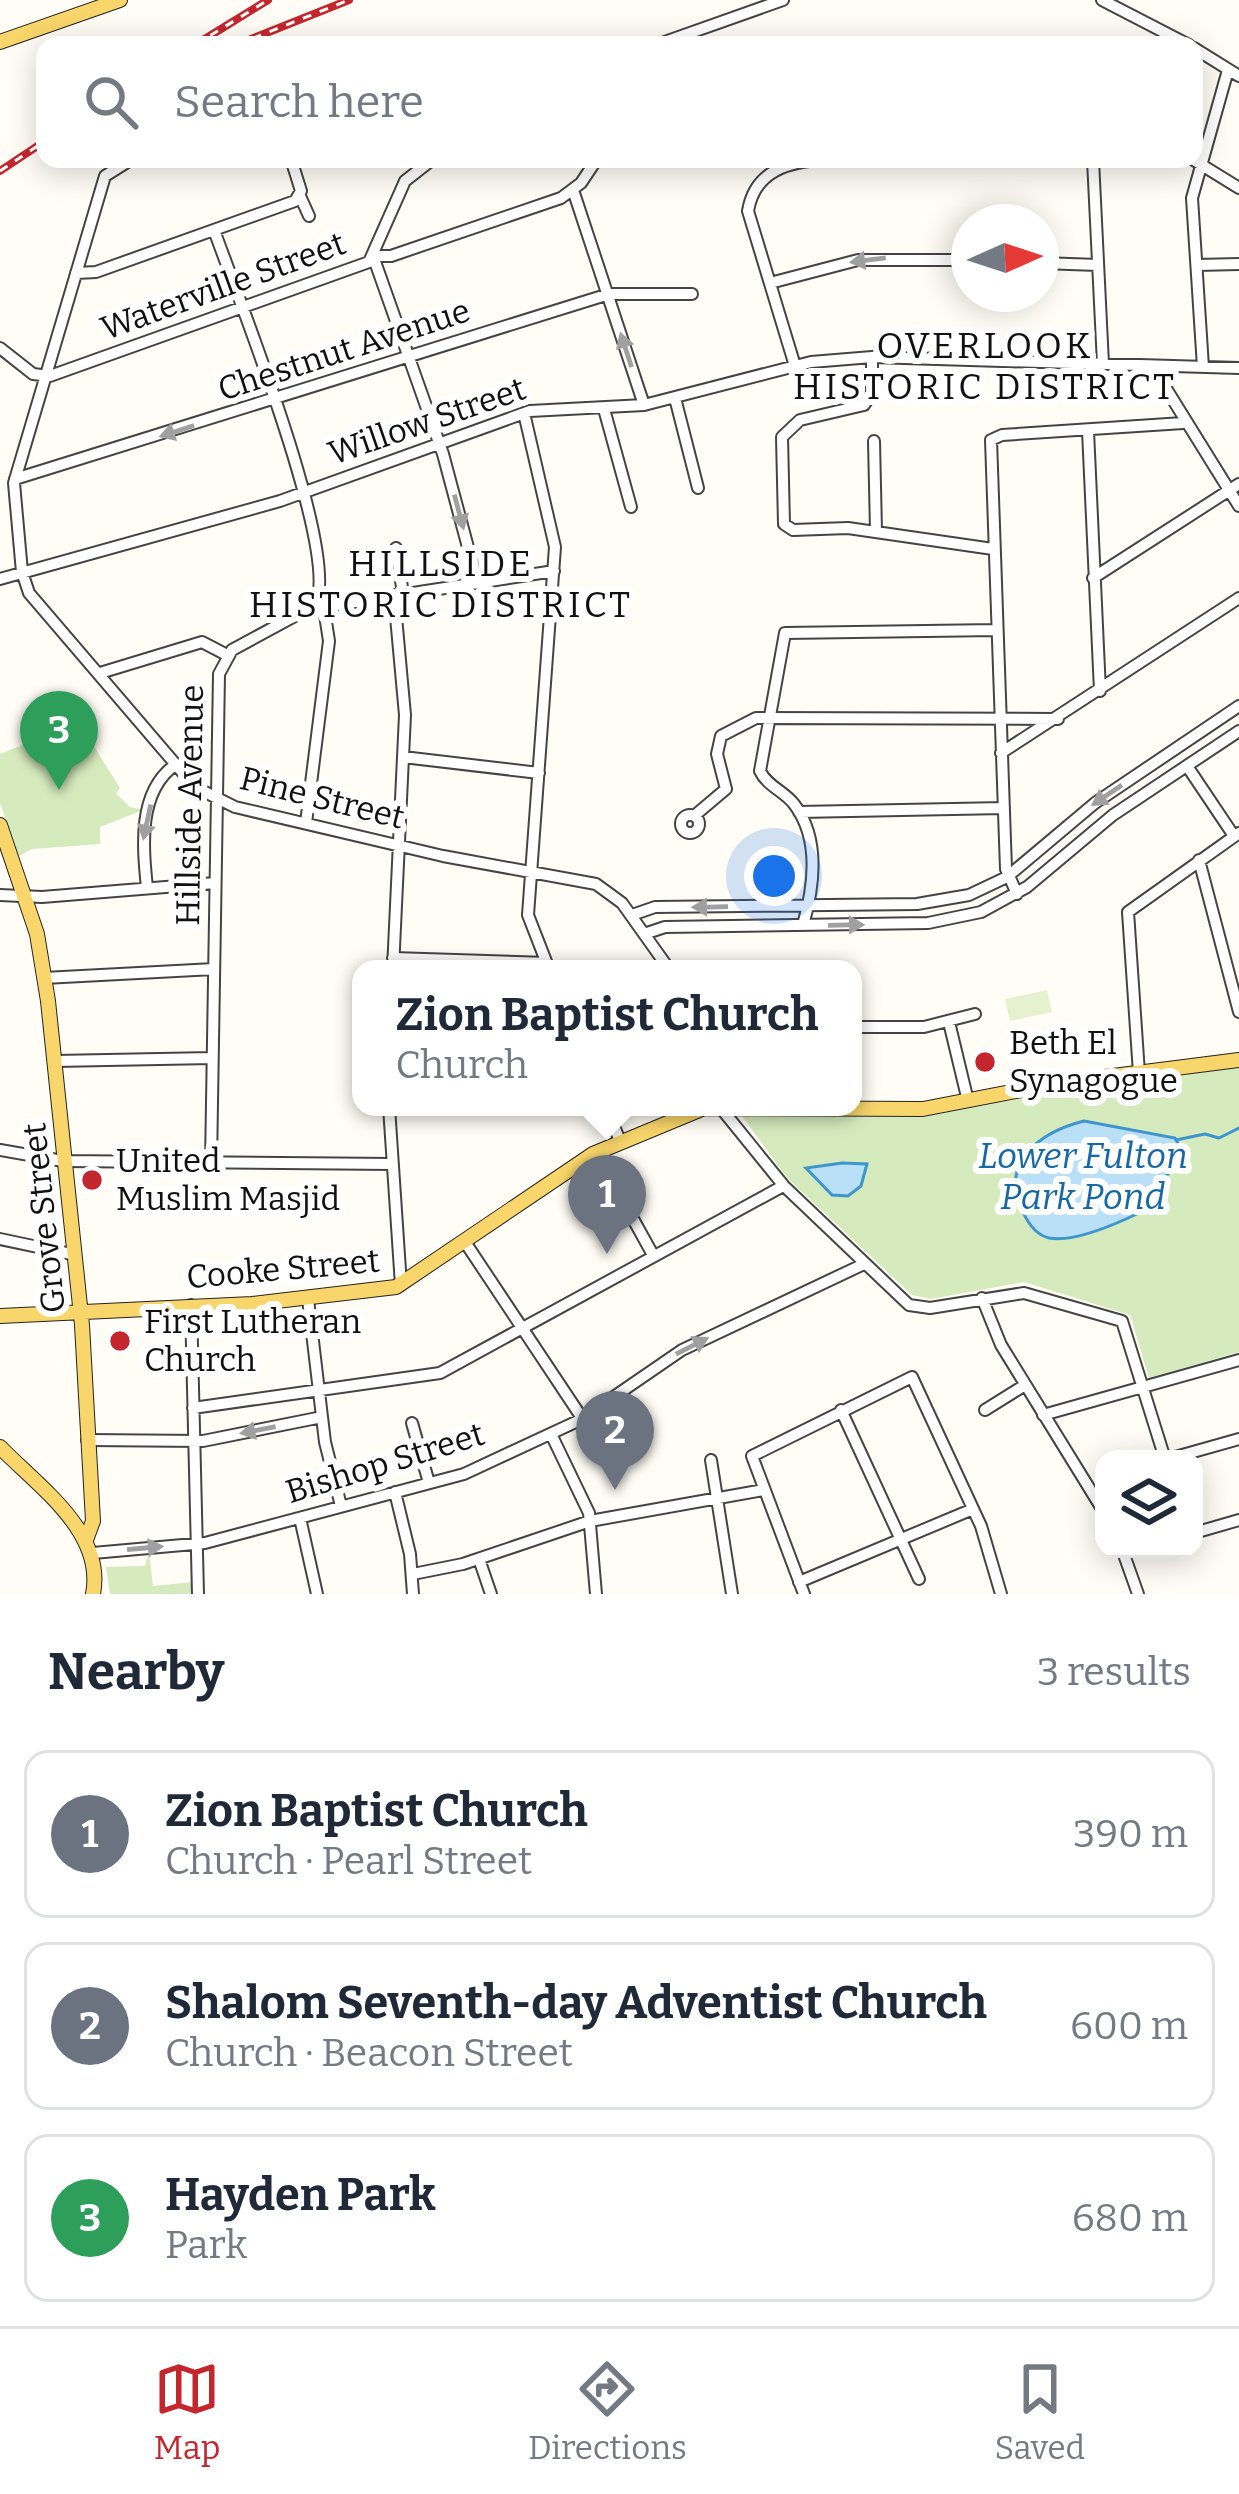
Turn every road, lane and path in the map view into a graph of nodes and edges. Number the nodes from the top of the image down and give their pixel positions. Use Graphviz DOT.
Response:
graph roads {
  1 [pos="120,0"];
  2 [pos="783,0"];
  3 [pos="1102,0"];
  4 [pos="681,36"];
  5 [pos="1170,36"];
  6 [pos="0,42"];
  7 [pos="1203,54"];
  8 [pos="1234,73"];
  9 [pos="1203,148"];
  10 [pos="1203,166"];
  11 [pos="112,168"];
  12 [pos="293,168"];
  13 [pos="422,168"];
  14 [pos="590,168"];
  15 [pos="785,168"];
  16 [pos="1094,168"];
  17 [pos="1196,168"];
  18 [pos="1239,188"];
  19 [pos="573,190"];
  20 [pos="300,196"];
  21 [pos="309,216"];
  22 [pos="214,230"];
  23 [pos="374,256"];
  24 [pos="951,260"];
  25 [pos="1059,264"];
  26 [pos="1239,264"];
  27 [pos="1099,265"];
  28 [pos="1197,265"];
  29 [pos="76,273"];
  30 [pos="770,283"];
  31 [pos="609,293"];
  32 [pos="692,294"];
  33 [pos="241,308"];
  34 [pos="0,348"];
  35 [pos="410,357"];
  36 [pos="872,357"];
  37 [pos="1103,364"];
  38 [pos="795,366"];
  39 [pos="1152,366"];
  40 [pos="1178,367"];
  41 [pos="1203,367"];
  42 [pos="1239,368"];
  43 [pos="46,376"];
  44 [pos="1171,394"];
  45 [pos="675,398"];
  46 [pos="274,401"];
  47 [pos="644,406"];
  48 [pos="604,409"];
  49 [pos="524,413"];
  50 [pos="1183,423"];
  51 [pos="1088,431"];
  52 [pos="874,441"];
  53 [pos="440,443"];
  54 [pos="15,478"];
  55 [pos="1236,484"];
  56 [pos="698,488"];
  57 [pos="303,493"];
  58 [pos="1239,506"];
  59 [pos="631,507"];
  60 [pos="876,531"];
  61 [pos="396,548"];
  62 [pos="993,549"];
  63 [pos="554,571"];
  64 [pos="22,575"];
  65 [pos="1093,578"];
  66 [pos="0,579"];
  67 [pos="477,581"];
  68 [pos="398,594"];
  69 [pos="1239,598"];
  70 [pos="316,603"];
  71 [pos="996,630"];
  72 [pos="227,655"];
  73 [pos="100,674"];
  74 [pos="1100,691"];
  75 [pos="1239,706"];
  76 [pos="1000,717"];
  77 [pos="769,719"];
  78 [pos="1058,719"];
  79 [pos="1239,731"];
  80 [pos="1001,753"];
  81 [pos="404,758"];
  82 [pos="176,765"];
  83 [pos="1187,766"];
  84 [pos="539,773"];
  85 [pos="1138,774"];
  86 [pos="1149,791"];
  87 [pos="216,799"];
  88 [pos="1004,808"];
  89 [pos="799,812"];
  90 [pos="694,816"];
  91 [pos="306,824"];
  92 [pos="0,825"];
  93 [pos="1237,835"];
  94 [pos="1045,844"];
  95 [pos="398,846"];
  96 [pos="1058,860"];
  97 [pos="1199,860"];
  98 [pos="531,872"];
  99 [pos="1007,877"];
  100 [pos="215,883"];
  101 [pos="147,889"];
  102 [pos="1017,894"];
  103 [pos="0,895"];
  104 [pos="26,897"];
  105 [pos="809,905"];
  106 [pos="632,916"];
  107 [pos="803,925"];
  108 [pos="646,933"];
  109 [pos="393,960"];
  110 [pos="546,960"];
  111 [pos="663,960"];
  112 [pos="214,969"];
  113 [pos="44,978"];
  114 [pos="1239,1012"];
  115 [pos="975,1014"];
  116 [pos="949,1022"];
  117 [pos="862,1027"];
  118 [pos="212,1058"];
  119 [pos="1239,1060"];
  120 [pos="55,1061"];
  121 [pos="1139,1073"];
  122 [pos="968,1101"];
  123 [pos="862,1109"];
  124 [pos="389,1116"];
  125 [pos="610,1116"];
  126 [pos="682,1116"];
  127 [pos="727,1116"];
  128 [pos="620,1141"];
  129 [pos="0,1150"];
  130 [pos="596,1152"];
  131 [pos="63,1161"];
  132 [pos="211,1164"];
  133 [pos="392,1164"];
  134 [pos="783,1186"];
  135 [pos="0,1240"];
  136 [pos="465,1241"];
  137 [pos="71,1254"];
  138 [pos="653,1255"];
  139 [pos="865,1264"];
  140 [pos="401,1285"];
  141 [pos="982,1298"];
  142 [pos="308,1299"];
  143 [pos="191,1305"];
  144 [pos="80,1312"];
  145 [pos="0,1316"];
  146 [pos="524,1326"];
  147 [pos="1239,1360"];
  148 [pos="1025,1385"];
  149 [pos="1142,1386"];
  150 [pos="319,1390"];
  151 [pos="193,1408"];
  152 [pos="841,1410"];
  153 [pos="985,1410"];
  154 [pos="1043,1415"];
  155 [pos="322,1417"];
  156 [pos="582,1418"];
  157 [pos="412,1423"];
  158 [pos="551,1434"];
  159 [pos="1239,1439"];
  160 [pos="87,1440"];
  161 [pos="194,1440"];
  162 [pos="0,1447"];
  163 [pos="1163,1450"];
  164 [pos="1199,1450"];
  165 [pos="711,1460"];
  166 [pos="429,1483"];
  167 [pos="1095,1483"];
  168 [pos="1088,1486"];
  169 [pos="764,1490"];
  170 [pos="395,1492"];
  171 [pos="1095,1497"];
  172 [pos="718,1499"];
  173 [pos="341,1506"];
  174 [pos="973,1509"];
  175 [pos="300,1518"];
  176 [pos="1239,1520"];
  177 [pos="590,1521"];
  178 [pos="1203,1530"];
  179 [pos="901,1540"];
  180 [pos="198,1544"];
  181 [pos="89,1546"];
  182 [pos="1129,1558"];
  183 [pos="478,1559"];
  184 [pos="413,1574"];
  185 [pos="920,1579"];
  186 [pos="801,1588"];
  187 [pos="93,1594"];
  188 [pos="198,1594"];
  189 [pos="317,1594"];
  190 [pos="413,1594"];
  191 [pos="491,1594"];
  192 [pos="596,1594"];
  193 [pos="732,1594"];
  194 [pos="1001,1594"];
  195 [pos="1138,1594"];
  1 -- 6 [label="main road"];
  2 -- 4 [label="street"];
  3 -- 5 [label="street"];
  7 -- 8 [label="street"];
  8 -- 9 [label="street"];
  10 -- 18 [label="street"];
  11 -- 29 [label="street"];
  12 -- 20 [label="street"];
  13 -- 23 [label="street, Waterville Street"];
  14 -- 19 [label="street"];
  15 -- 30 [label="street"];
  16 -- 27 [label="street"];
  17 -- 28 [label="street"];
  19 -- 23 [label="street"];
  19 -- 31 [label="street"];
  20 -- 21 [label="street"];
  20 -- 22 [label="street"];
  22 -- 29 [label="street"];
  22 -- 33 [label="street"];
  23 -- 33 [label="street, Waterville Street"];
  23 -- 35 [label="street"];
  24 -- 30 [label="street, one-way"];
  25 -- 27 [label="street"];
  26 -- 28 [label="street"];
  27 -- 37 [label="street"];
  28 -- 41 [label="street"];
  29 -- 43 [label="street"];
  30 -- 38 [label="street"];
  31 -- 32 [label="street, Chestnut Avenue"];
  31 -- 35 [label="street, Chestnut Avenue"];
  47 -- 31 [label="street, one-way"];
  33 -- 43 [label="street, Waterville Street"];
  33 -- 46 [label="street"];
  34 -- 43 [label="street"];
  35 -- 46 [label="street, Chestnut Avenue"];
  35 -- 53 [label="street"];
  36 -- 37 [label="street, Willow Street"];
  36 -- 38 [label="street, Willow Street"];
  36 -- 60 [label="street"];
  37 -- 39 [label="street, Willow Street"];
  38 -- 45 [label="street, Willow Street"];
  39 -- 40 [label="street, Willow Street"];
  39 -- 44 [label="street"];
  40 -- 41 [label="street, Willow Street"];
  40 -- 44 [label="street"];
  41 -- 42 [label="street, Willow Street"];
  43 -- 54 [label="street"];
  44 -- 50 [label="street"];
  45 -- 47 [label="street, Willow Street"];
  45 -- 56 [label="street"];
  46 -- 54 [label="street, Chestnut Avenue, one-way"];
  46 -- 57 [label="street"];
  47 -- 48 [label="street, Willow Street"];
  48 -- 49 [label="street, Willow Street"];
  48 -- 59 [label="street"];
  49 -- 53 [label="street, Willow Street"];
  49 -- 63 [label="street"];
  50 -- 51 [label="street"];
  50 -- 55 [label="street"];
  51 -- 62 [label="street"];
  51 -- 65 [label="street"];
  52 -- 60 [label="street"];
  53 -- 57 [label="street, Willow Street"];
  53 -- 67 [label="street, one-way"];
  54 -- 64 [label="street"];
  55 -- 58 [label="street"];
  55 -- 65 [label="street"];
  57 -- 64 [label="street, Willow Street"];
  57 -- 70 [label="street"];
  60 -- 62 [label="street"];
  61 -- 68 [label="street"];
  62 -- 71 [label="street"];
  63 -- 67 [label="street"];
  63 -- 84 [label="street"];
  64 -- 66 [label="street, Willow Street"];
  64 -- 73 [label="street, Pine Street"];
  65 -- 74 [label="street"];
  67 -- 68 [label="street"];
  68 -- 70 [label="street"];
  68 -- 81 [label="street"];
  69 -- 74 [label="street"];
  70 -- 72 [label="street, Hillside Avenue"];
  70 -- 91 [label="street"];
  71 -- 76 [label="street"];
  71 -- 77 [label="street"];
  72 -- 73 [label="street"];
  72 -- 87 [label="street, Hillside Avenue"];
  73 -- 82 [label="street, Pine Street"];
  74 -- 78 [label="street"];
  75 -- 85 [label="street"];
  76 -- 77 [label="street"];
  76 -- 78 [label="street"];
  76 -- 80 [label="street"];
  77 -- 89 [label="street"];
  77 -- 90 [label="street"];
  78 -- 80 [label="street"];
  79 -- 83 [label="street"];
  80 -- 88 [label="street"];
  81 -- 84 [label="street"];
  81 -- 95 [label="street"];
  82 -- 87 [label="street, Pine Street"];
  82 -- 101 [label="street, one-way"];
  83 -- 86 [label="street"];
  83 -- 93 [label="street"];
  84 -- 98 [label="street"];
  85 -- 86 [label="street"];
  85 -- 94 [label="street, one-way"];
  86 -- 96 [label="street"];
  87 -- 91 [label="street, Pine Street"];
  87 -- 100 [label="street, Hillside Avenue"];
  88 -- 89 [label="street"];
  88 -- 99 [label="street"];
  89 -- 105 [label="street"];
  91 -- 95 [label="street, Pine Street"];
  92 -- 104 [label="main road, Grove Street"];
  93 -- 97 [label="street"];
  94 -- 96 [label="street"];
  94 -- 99 [label="street"];
  95 -- 98 [label="street, Pine Street"];
  95 -- 109 [label="street"];
  96 -- 102 [label="street"];
  97 -- 114 [label="street"];
  97 -- 121 [label="street"];
  98 -- 106 [label="street, Pine Street"];
  98 -- 110 [label="street"];
  99 -- 102 [label="street"];
  99 -- 105 [label="street"];
  100 -- 101 [label="street"];
  100 -- 112 [label="street, Hillside Avenue"];
  101 -- 104 [label="street"];
  107 -- 102 [label="street, one-way"];
  103 -- 104 [label="street"];
  104 -- 113 [label="main road, Grove Street"];
  105 -- 106 [label="street, one-way"];
  105 -- 107 [label="street"];
  106 -- 108 [label="street, Pine Street"];
  107 -- 108 [label="street"];
  108 -- 111 [label="street, Pine Street"];
  112 -- 113 [label="street"];
  112 -- 118 [label="street, Hillside Avenue"];
  113 -- 120 [label="main road, Grove Street"];
  115 -- 116 [label="street"];
  116 -- 117 [label="street"];
  116 -- 122 [label="street"];
  118 -- 120 [label="street"];
  118 -- 132 [label="street, Hillside Avenue"];
  119 -- 121 [label="main road, Cooke Street"];
  120 -- 131 [label="main road, Grove Street"];
  121 -- 122 [label="main road, Cooke Street"];
  122 -- 123 [label="main road, Cooke Street"];
  124 -- 133 [label="street"];
  125 -- 128 [label="street"];
  126 -- 128 [label="main road, Cooke Street"];
  127 -- 134 [label="street"];
  128 -- 130 [label="main road, Cooke Street"];
  129 -- 131 [label="street"];
  130 -- 136 [label="main road, Cooke Street"];
  130 -- 138 [label="street"];
  131 -- 132 [label="street"];
  131 -- 137 [label="main road, Grove Street"];
  132 -- 133 [label="street"];
  133 -- 140 [label="street"];
  134 -- 138 [label="street"];
  134 -- 139 [label="street"];
  135 -- 137 [label="street"];
  136 -- 140 [label="main road, Cooke Street"];
  136 -- 146 [label="street"];
  137 -- 144 [label="main road, Grove Street"];
  138 -- 146 [label="street"];
  139 -- 141 [label="street"];
  156 -- 139 [label="street, Bishop Street, one-way"];
  140 -- 142 [label="main road, Cooke Street"];
  141 -- 148 [label="street"];
  141 -- 149 [label="street"];
  142 -- 143 [label="main road, Cooke Street"];
  142 -- 150 [label="street"];
  143 -- 144 [label="main road, Cooke Street"];
  143 -- 151 [label="street"];
  144 -- 145 [label="main road, Cooke Street"];
  144 -- 160 [label="main road, Grove Street"];
  146 -- 150 [label="street"];
  146 -- 156 [label="street"];
  147 -- 149 [label="street"];
  148 -- 153 [label="street"];
  148 -- 154 [label="street"];
  149 -- 154 [label="street"];
  149 -- 163 [label="street"];
  150 -- 151 [label="street"];
  150 -- 155 [label="street"];
  151 -- 161 [label="street"];
  152 -- 169 [label="street"];
  152 -- 174 [label="street"];
  152 -- 179 [label="street"];
  154 -- 168 [label="street"];
  155 -- 161 [label="street, one-way"];
  155 -- 173 [label="street"];
  156 -- 158 [label="street, Bishop Street"];
  157 -- 166 [label="street"];
  158 -- 166 [label="street, Bishop Street"];
  158 -- 177 [label="street"];
  159 -- 164 [label="street"];
  160 -- 161 [label="street"];
  160 -- 181 [label="main road, Grove Street"];
  161 -- 180 [label="street"];
  162 -- 181 [label="main road"];
  165 -- 172 [label="street"];
  166 -- 170 [label="street, Bishop Street"];
  167 -- 168 [label="street"];
  168 -- 171 [label="street"];
  169 -- 172 [label="street"];
  169 -- 186 [label="street"];
  170 -- 173 [label="street, Bishop Street"];
  170 -- 184 [label="street"];
  172 -- 177 [label="street"];
  172 -- 193 [label="street"];
  173 -- 175 [label="street, Bishop Street"];
  174 -- 179 [label="street"];
  174 -- 194 [label="street"];
  175 -- 180 [label="street, Bishop Street"];
  175 -- 189 [label="street"];
  176 -- 178 [label="street"];
  177 -- 183 [label="street"];
  177 -- 192 [label="street"];
  179 -- 185 [label="street"];
  179 -- 186 [label="street"];
  181 -- 180 [label="street, Bishop Street, one-way"];
  180 -- 188 [label="street"];
  181 -- 187 [label="main road, Grove Street"];
  182 -- 195 [label="street"];
  183 -- 184 [label="street"];
  183 -- 191 [label="street"];
  184 -- 190 [label="street"];
}
